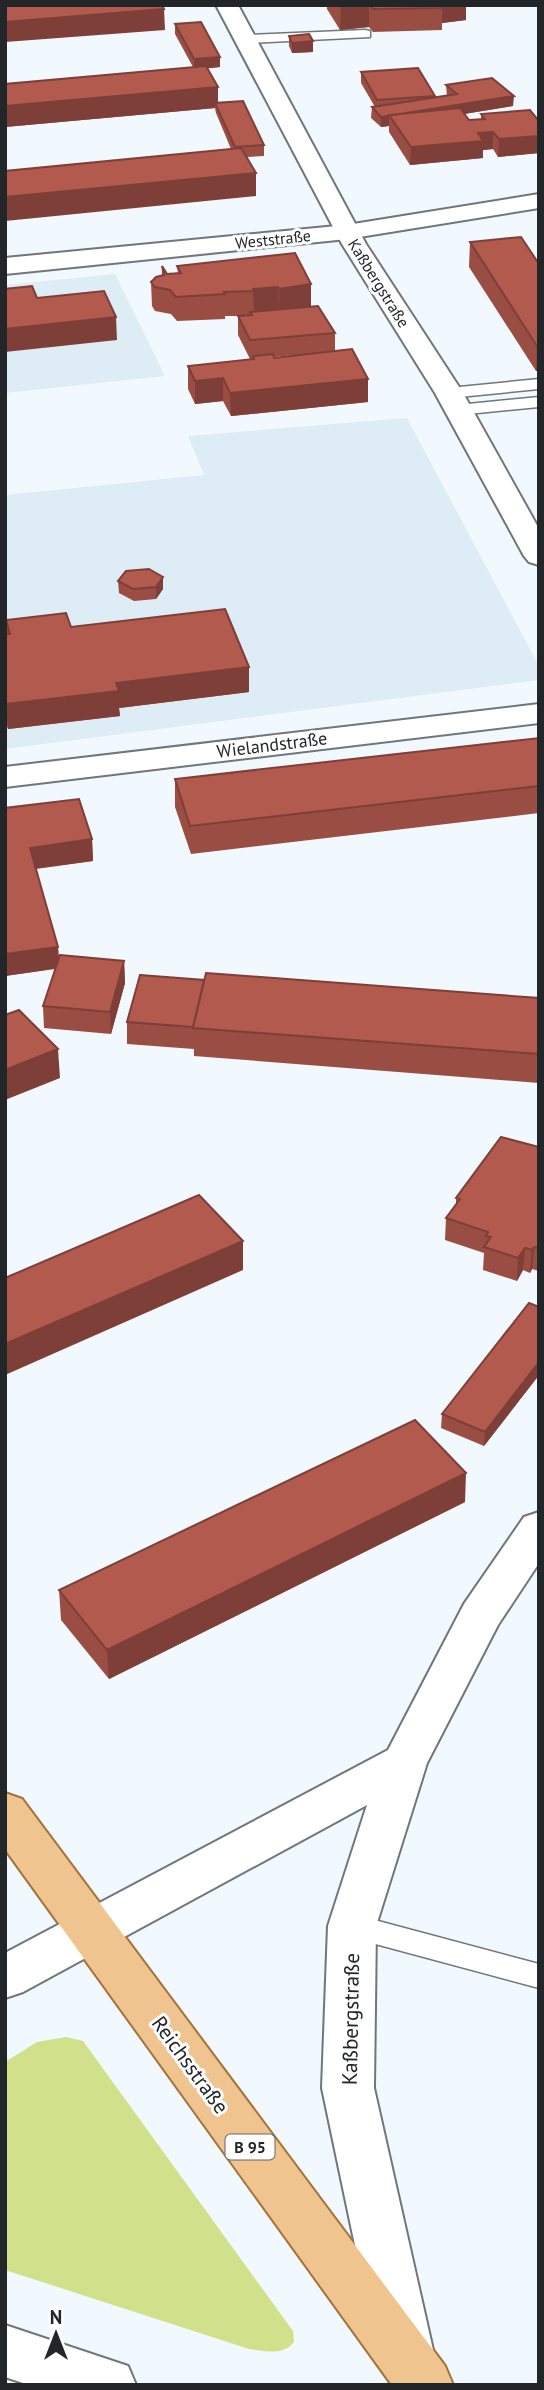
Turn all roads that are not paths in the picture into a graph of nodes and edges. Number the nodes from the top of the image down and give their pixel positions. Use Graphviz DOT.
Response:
graph roads {
  1 [pos="227,5"];
  2 [pos="365,34"];
  3 [pos="247,39"];
  4 [pos="539,201"];
  5 [pos="347,232"];
  6 [pos="5,266"];
  7 [pos="539,384"];
  8 [pos="454,401"];
  9 [pos="539,402"];
  10 [pos="539,556"];
  11 [pos="539,713"];
  12 [pos="5,777"];
  13 [pos="539,1528"];
  14 [pos="404,1763"];
  15 [pos="5,1812"];
  16 [pos="352,1926"];
  17 [pos="92,1931"];
  18 [pos="539,1976"];
  19 [pos="5,1978"];
  20 [pos="5,2351"];
  21 [pos="416,2373"];
  22 [pos="108,2385"];
  1 -- 3 [label="street, Kaßbergstraße"];
  2 -- 3 [label="lane"];
  3 -- 5 [label="street, Kaßbergstraße"];
  4 -- 5 [label="street, Weststraße"];
  5 -- 6 [label="street, Weststraße"];
  5 -- 8 [label="street, Kaßbergstraße"];
  7 -- 8 [label="lane"];
  8 -- 9 [label="lane"];
  8 -- 10 [label="street, Kaßbergstraße"];
  11 -- 12 [label="street, Wielandstraße"];
  13 -- 14 [label="street, Kaßbergstraße"];
  14 -- 16 [label="street, Kaßbergstraße"];
  14 -- 17 [label="street"];
  15 -- 17 [label="main road, Reichsstraße / B 95"];
  16 -- 18 [label="lane"];
  16 -- 21 [label="street, Kaßbergstraße"];
  17 -- 19 [label="street"];
  17 -- 21 [label="main road, Reichsstraße / B 95"];
  20 -- 22 [label="street"];
}
